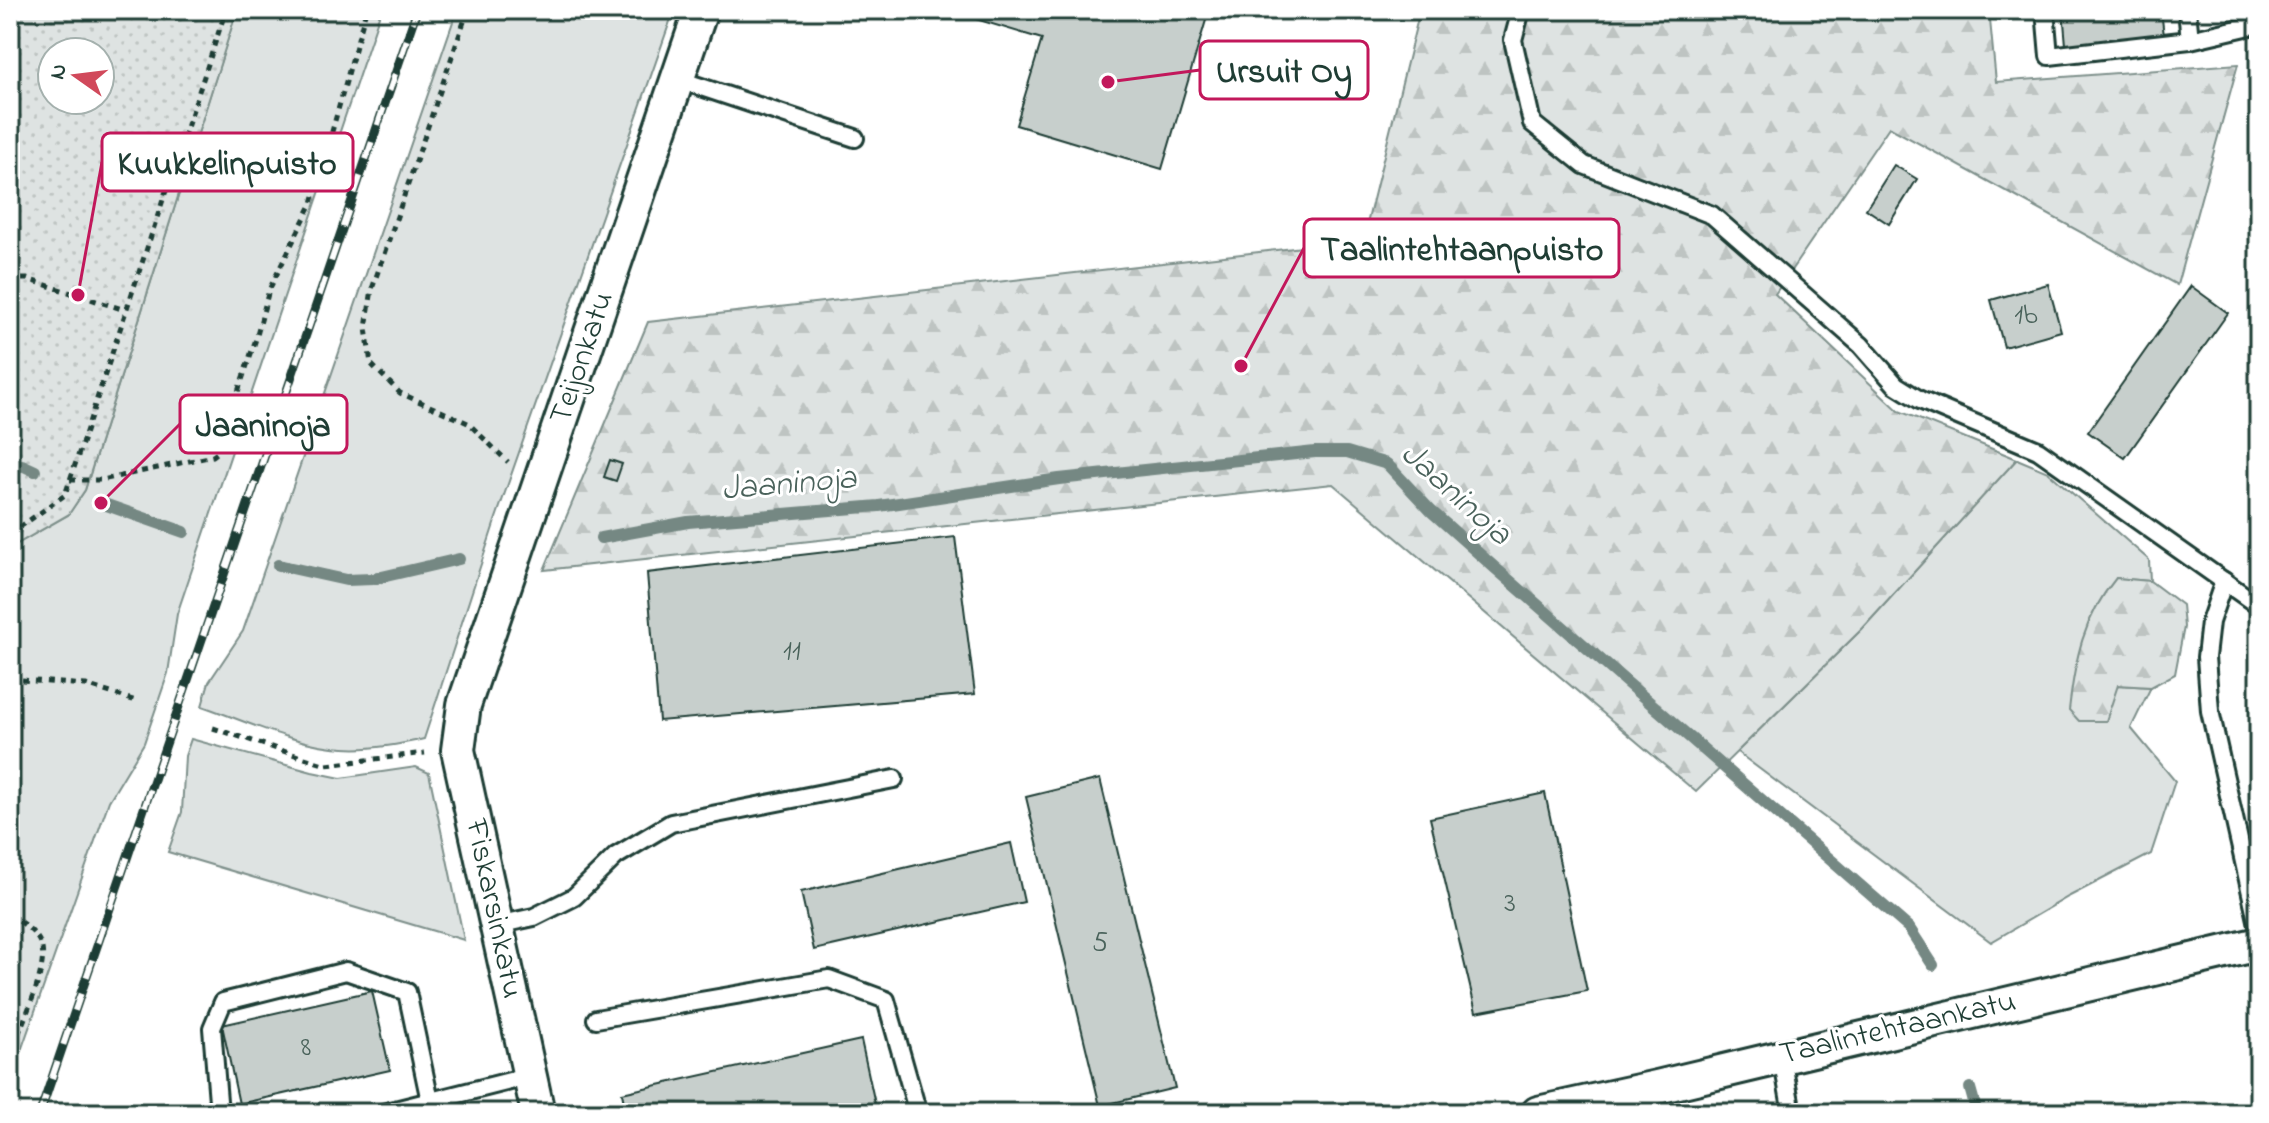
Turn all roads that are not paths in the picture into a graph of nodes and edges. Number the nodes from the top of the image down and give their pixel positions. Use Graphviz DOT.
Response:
graph roads {
  1 [pos="701,10"];
  2 [pos="1521,10"];
  3 [pos="2045,10"];
  4 [pos="2187,10"];
  5 [pos="2259,24"];
  6 [pos="2190,40"];
  7 [pos="677,79"];
  8 [pos="855,138"];
  9 [pos="2224,581"];
  10 [pos="2259,606"];
  11 [pos="464,705"];
  12 [pos="894,779"];
  13 [pos="497,925"];
  14 [pos="2259,929"];
  15 [pos="2259,944"];
  16 [pos="596,1019"];
  17 [pos="1782,1057"];
  18 [pos="530,1076"];
  19 [pos="430,1101"];
  20 [pos="1640,1102"];
  21 [pos="219,1113"];
  22 [pos="383,1113"];
  23 [pos="538,1113"];
  24 [pos="918,1113"];
  25 [pos="1538,1113"];
  26 [pos="1792,1113"];
  1 -- 7 [label="street, Teijonkatu"];
  2 -- 9 [label="lane"];
  3 -- 6 [label="lane"];
  4 -- 6 [label="lane"];
  5 -- 6 [label="lane"];
  7 -- 8 [label="lane"];
  7 -- 11 [label="street, Teijonkatu"];
  9 -- 10 [label="lane"];
  9 -- 14 [label="lane"];
  11 -- 13 [label="street, Fiskarsinkatu"];
  12 -- 13 [label="lane"];
  13 -- 18 [label="street, Fiskarsinkatu"];
  15 -- 17 [label="street, Taalintehtaankatu"];
  16 -- 24 [label="lane"];
  17 -- 20 [label="street, Taalintehtaankatu"];
  17 -- 26 [label="lane"];
  18 -- 19 [label="lane"];
  18 -- 23 [label="street, Fiskarsinkatu"];
  19 -- 21 [label="lane"];
  19 -- 22 [label="lane"];
  20 -- 25 [label="street, Taalintehtaankatu"];
}
